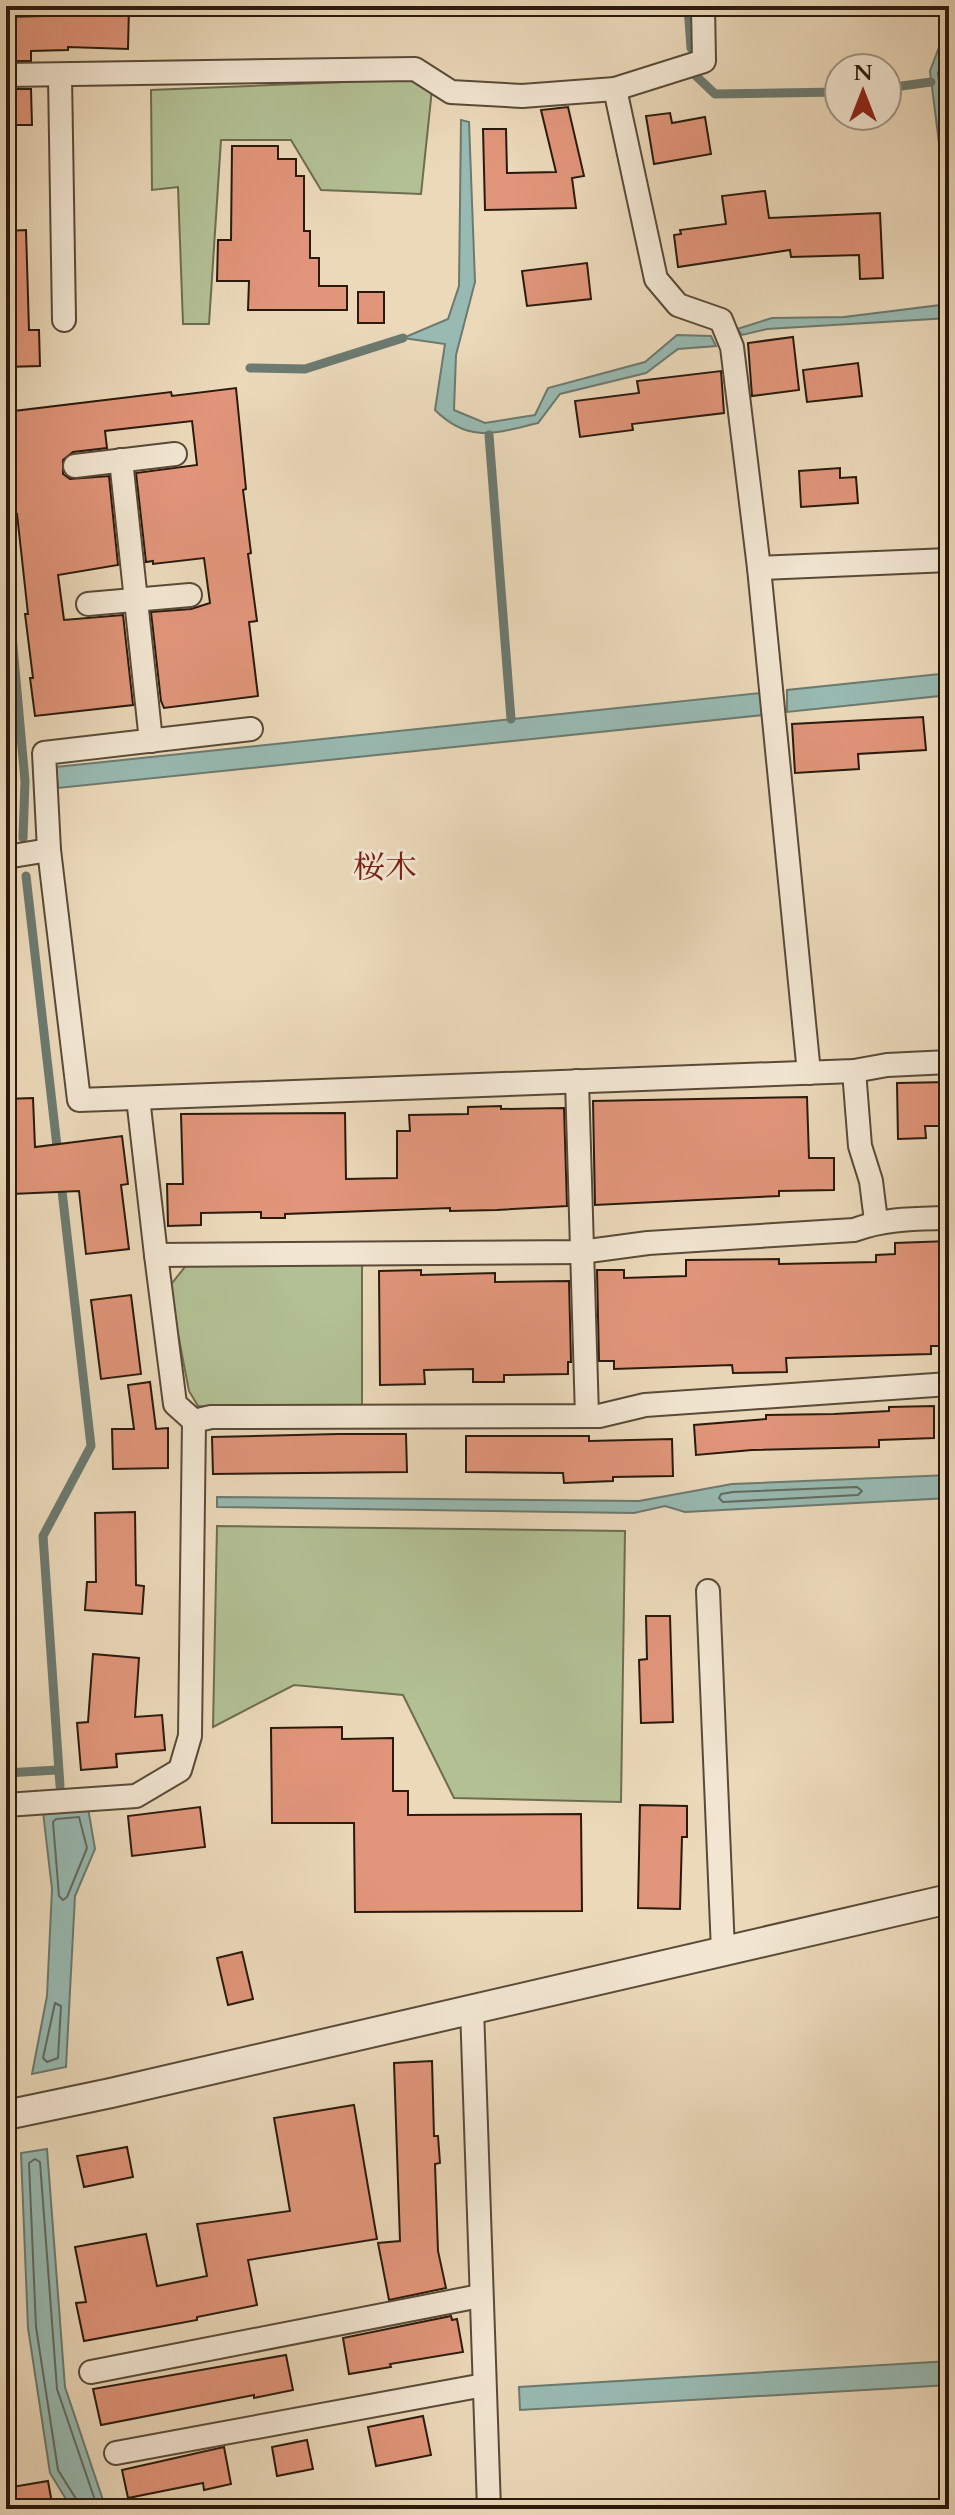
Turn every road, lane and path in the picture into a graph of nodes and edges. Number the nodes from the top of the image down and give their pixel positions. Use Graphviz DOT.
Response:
graph roads {
  1 [pos="703,6"];
  2 [pos="6,75"];
  3 [pos="60,76"];
  4 [pos="615,89"];
  5 [pos="64,320"];
  6 [pos="175,454"];
  7 [pos="121,460"];
  8 [pos="75,466"];
  9 [pos="949,560"];
  10 [pos="759,568"];
  11 [pos="190,595"];
  12 [pos="136,600"];
  13 [pos="88,604"];
  14 [pos="251,729"];
  15 [pos="151,741"];
  16 [pos="49,850"];
  17 [pos="6,857"];
  18 [pos="949,1062"];
  19 [pos="854,1071"];
  20 [pos="809,1073"];
  21 [pos="577,1081"];
  22 [pos="138,1098"];
  23 [pos="949,1218"];
  24 [pos="876,1221"];
  25 [pos="581,1252"];
  26 [pos="156,1255"];
  27 [pos="949,1384"];
  28 [pos="587,1416"];
  29 [pos="194,1421"];
  30 [pos="708,1591"];
  31 [pos="6,1805"];
  32 [pos="949,1899"];
  33 [pos="723,1951"];
  34 [pos="472,2008"];
  35 [pos="6,2115"];
  36 [pos="480,2296"];
  37 [pos="91,2372"];
  38 [pos="484,2385"];
  39 [pos="116,2453"];
  40 [pos="489,2509"];
  1 -- 4 [label="street"];
  2 -- 3 [label="street"];
  3 -- 4 [label="street"];
  3 -- 5 [label="street"];
  4 -- 10 [label="street"];
  6 -- 7 [label="street"];
  7 -- 8 [label="street"];
  7 -- 12 [label="street"];
  9 -- 10 [label="street"];
  10 -- 20 [label="street"];
  11 -- 12 [label="street"];
  12 -- 13 [label="street"];
  12 -- 15 [label="street"];
  14 -- 15 [label="street"];
  15 -- 16 [label="street"];
  16 -- 17 [label="street"];
  16 -- 22 [label="street"];
  18 -- 19 [label="street"];
  19 -- 20 [label="street"];
  19 -- 24 [label="street"];
  20 -- 21 [label="street"];
  21 -- 22 [label="street"];
  21 -- 25 [label="street"];
  22 -- 26 [label="street"];
  23 -- 24 [label="street"];
  24 -- 25 [label="street"];
  25 -- 26 [label="street"];
  25 -- 28 [label="street"];
  26 -- 29 [label="street"];
  27 -- 28 [label="street"];
  28 -- 29 [label="street"];
  29 -- 31 [label="street"];
  30 -- 33 [label="street"];
  32 -- 33 [label="street"];
  33 -- 34 [label="street"];
  34 -- 35 [label="street"];
  34 -- 36 [label="street"];
  36 -- 37 [label="street"];
  36 -- 38 [label="street"];
  38 -- 39 [label="street"];
  38 -- 40 [label="street"];
}
